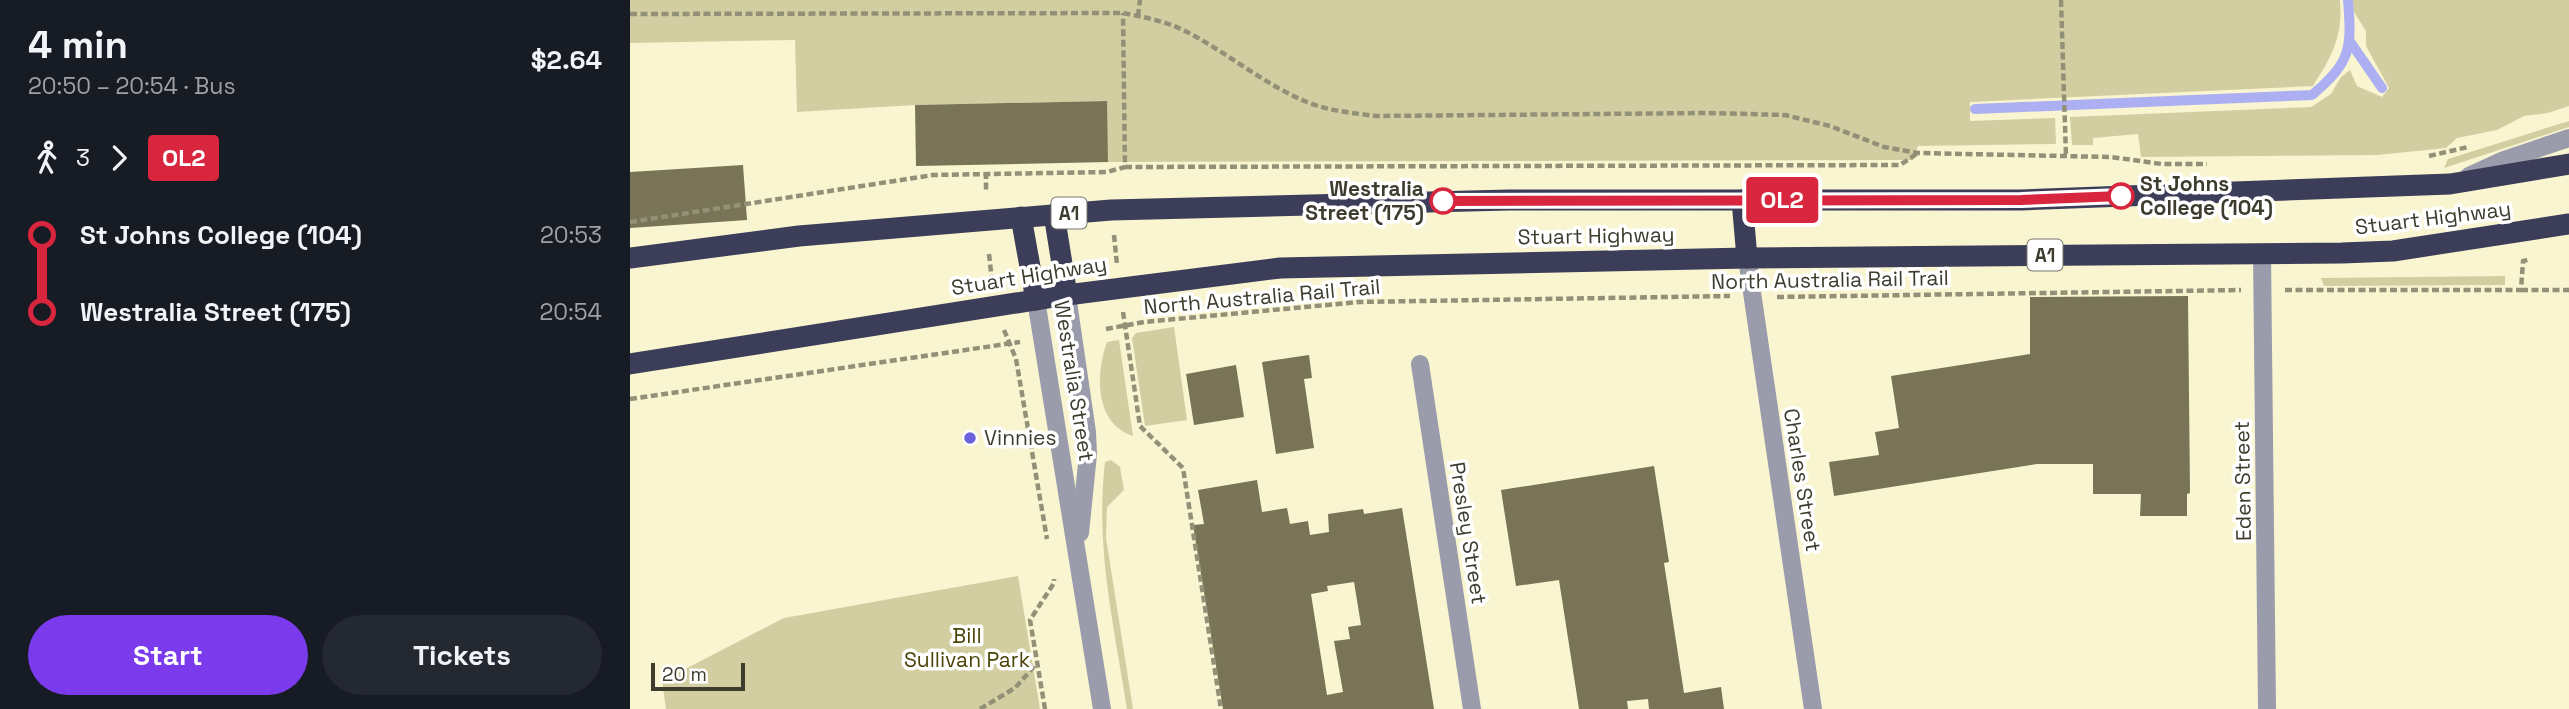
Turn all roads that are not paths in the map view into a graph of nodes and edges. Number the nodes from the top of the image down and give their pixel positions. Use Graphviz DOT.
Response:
graph roads {
  1 [pos="2569,138"];
  2 [pos="2569,164"];
  3 [pos="2450,184"];
  4 [pos="1742,200"];
  5 [pos="1054,214"];
  6 [pos="1021,217"];
  7 [pos="2569,224"];
  8 [pos="2262,253"];
  9 [pos="630,258"];
  10 [pos="1747,258"];
  11 [pos="1067,295"];
  12 [pos="1036,300"];
  13 [pos="630,364"];
  14 [pos="1420,364"];
  15 [pos="1077,554"];
  16 [pos="1102,709"];
  17 [pos="1472,709"];
  18 [pos="1813,709"];
  19 [pos="2267,709"];
  1 -- 3 [label="street"];
  2 -- 3 [label="highway, Stuart Highway / A1"];
  3 -- 4 [label="highway, Stuart Highway / A1"];
  4 -- 5 [label="highway, Stuart Highway / A1"];
  4 -- 10 [label="highway"];
  5 -- 6 [label="highway, Stuart Highway / A1"];
  5 -- 11 [label="highway, Westralia Street"];
  6 -- 9 [label="highway, Stuart Highway / A1"];
  6 -- 12 [label="highway, Westralia Street"];
  7 -- 8 [label="highway, Stuart Highway / A1"];
  8 -- 10 [label="highway, Stuart Highway / A1"];
  8 -- 19 [label="street, Eden Street"];
  10 -- 11 [label="highway, Stuart Highway / A1"];
  10 -- 18 [label="street, Charles Street"];
  11 -- 12 [label="highway, Stuart Highway / A1"];
  11 -- 15 [label="street, Westralia Street"];
  12 -- 13 [label="highway, Stuart Highway / A1"];
  12 -- 15 [label="street, Westralia Street"];
  14 -- 17 [label="street, Presley Street"];
  15 -- 16 [label="street, Westralia Street"];
}
